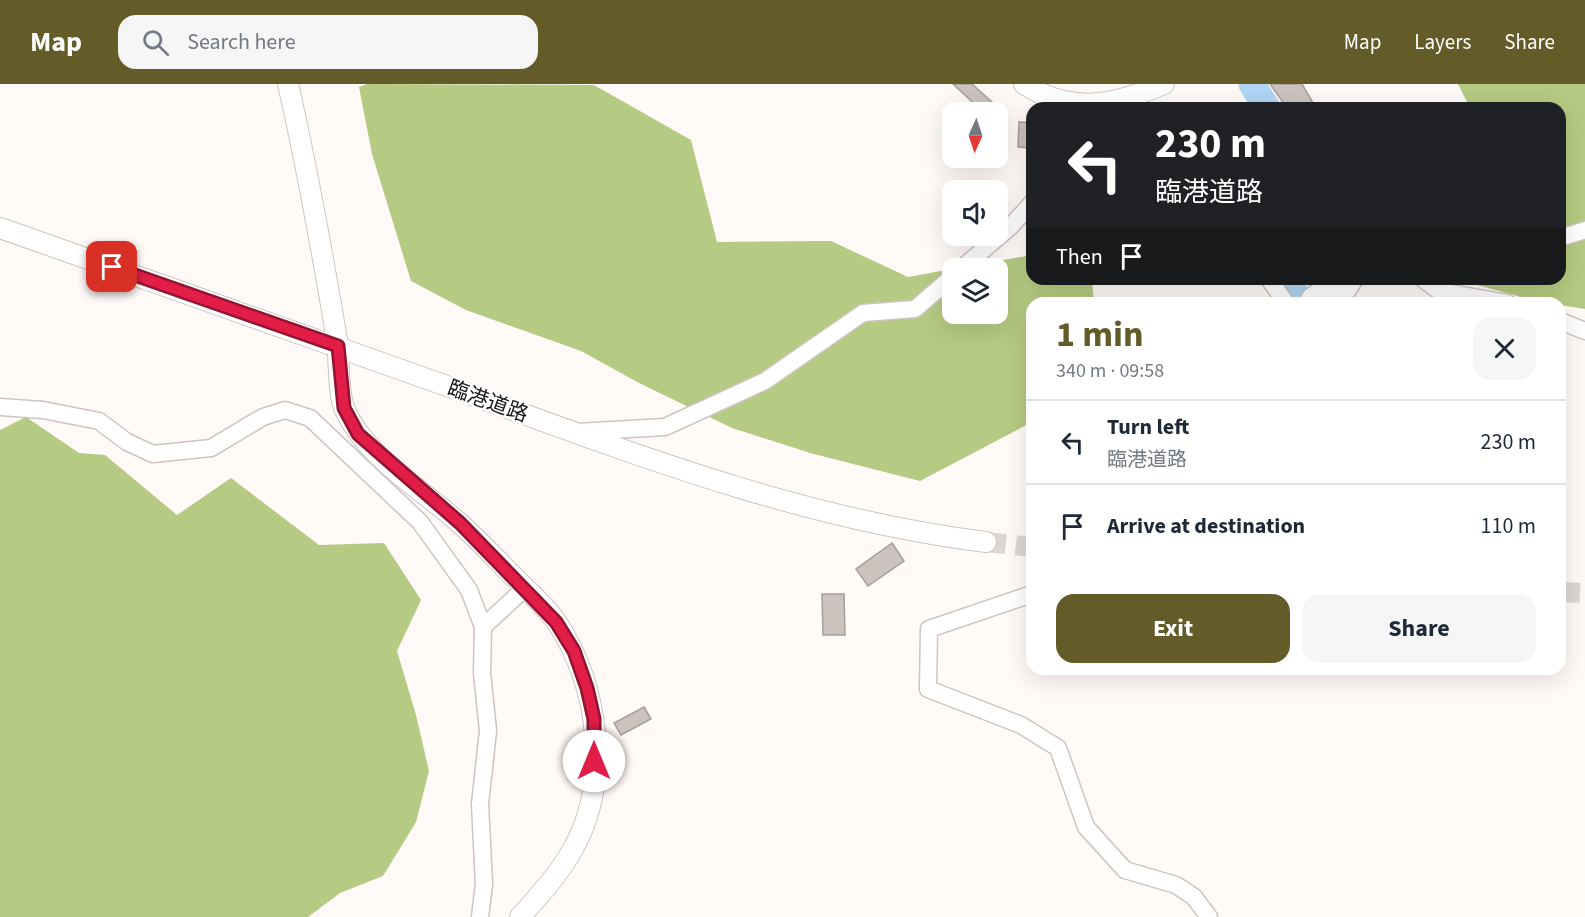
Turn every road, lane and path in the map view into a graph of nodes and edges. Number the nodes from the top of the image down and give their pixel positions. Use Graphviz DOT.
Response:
graph roads {
  1 [pos="288,84"];
  2 [pos="1024,84"];
  3 [pos="1164,84"];
  4 [pos="1062,102"];
  5 [pos="1111,102"];
  6 [pos="1026,210"];
  7 [pos="0,228"];
  8 [pos="1585,230"];
  9 [pos="1566,236"];
  10 [pos="974,258"];
  11 [pos="1327,285"];
  12 [pos="1351,285"];
  13 [pos="942,286"];
  14 [pos="1310,297"];
  15 [pos="1328,297"];
  16 [pos="1566,323"];
  17 [pos="1585,331"];
  18 [pos="338,346"];
  19 [pos="0,407"];
  20 [pos="573,432"];
  21 [pos="986,542"];
  22 [pos="525,588"];
  23 [pos="1026,596"];
  24 [pos="483,627"];
  25 [pos="480,917"];
  26 [pos="520,917"];
  27 [pos="1209,917"];
  1 -- 18 [label="street"];
  2 -- 4 [label="street"];
  3 -- 5 [label="street"];
  6 -- 10 [label="street"];
  7 -- 18 [label="street, 臨港道路"];
  8 -- 9 [label="street"];
  11 -- 14 [label="street"];
  12 -- 15 [label="street"];
  13 -- 20 [label="street"];
  16 -- 17 [label="street"];
  18 -- 20 [label="street, 臨港道路"];
  18 -- 22 [label="street"];
  19 -- 24 [label="street"];
  20 -- 21 [label="street, 臨港道路"];
  22 -- 24 [label="street"];
  22 -- 26 [label="street"];
  23 -- 27 [label="street"];
  24 -- 25 [label="street"];
}
